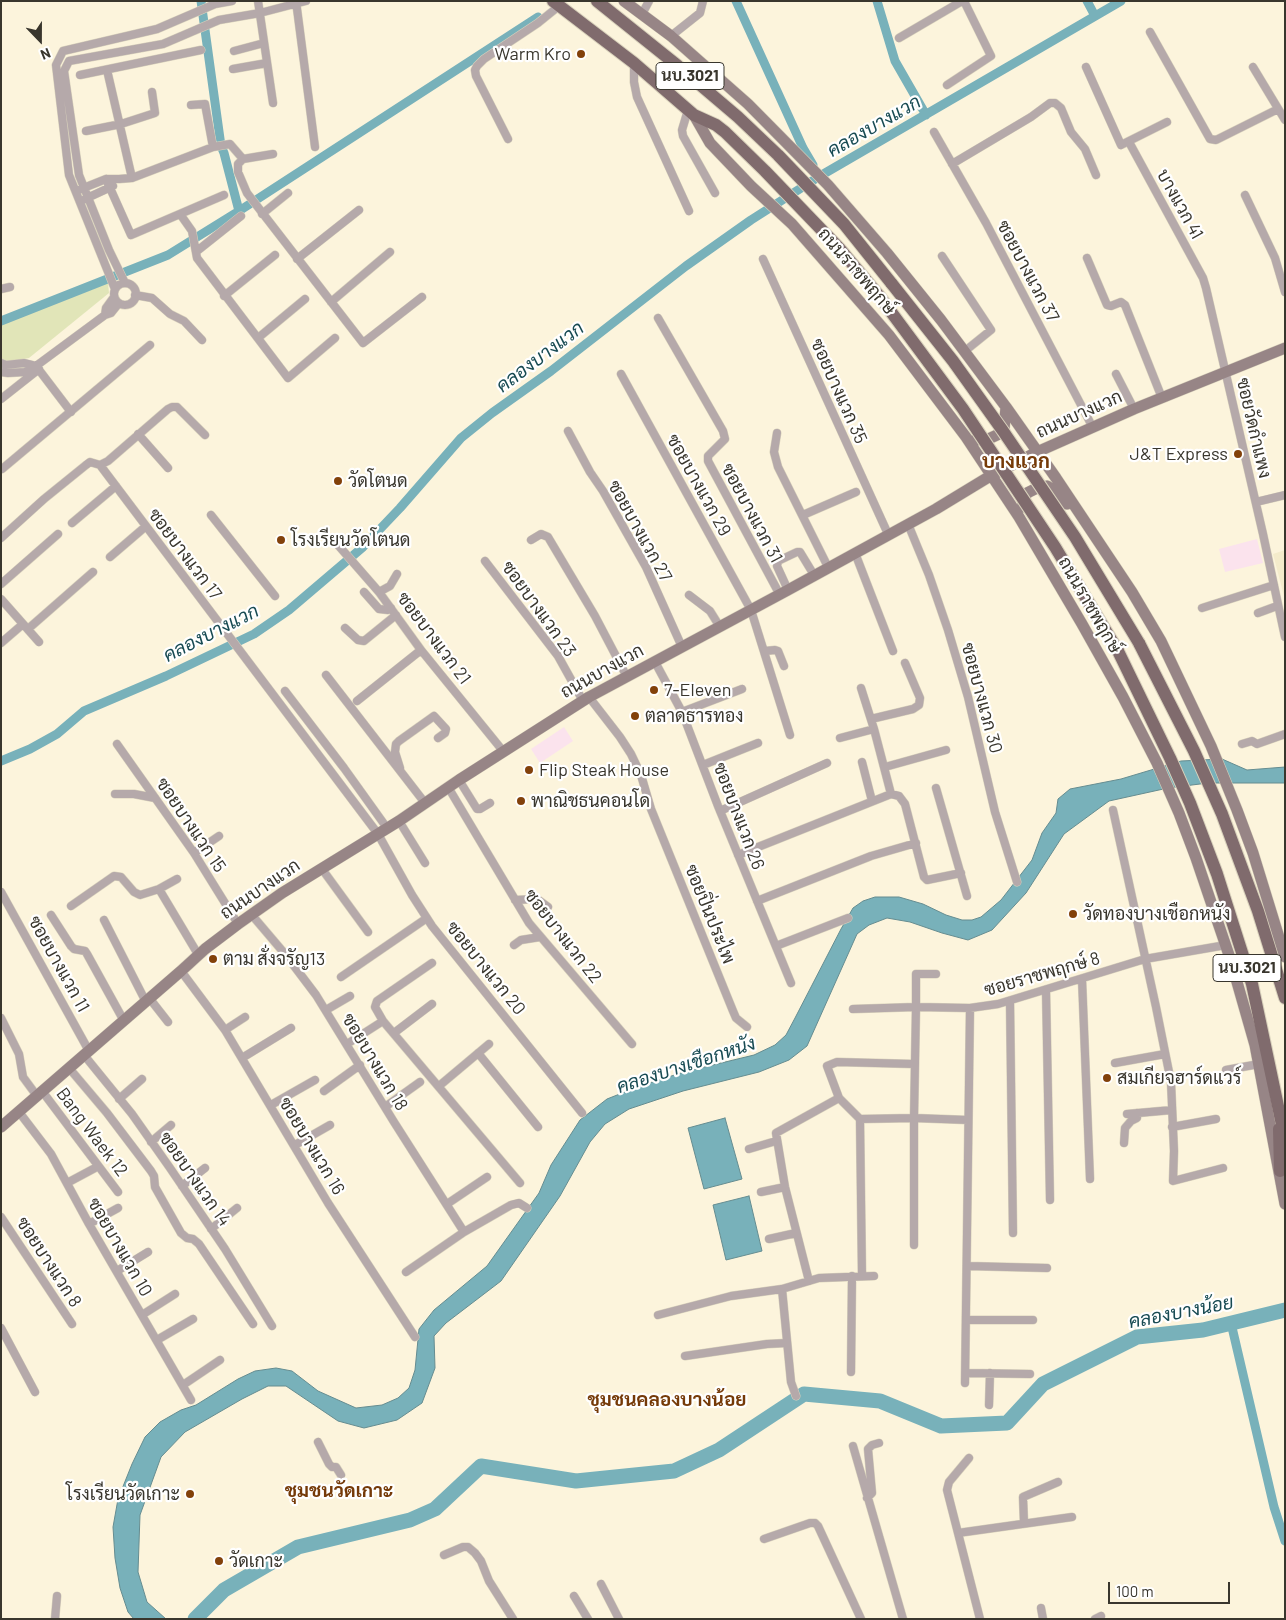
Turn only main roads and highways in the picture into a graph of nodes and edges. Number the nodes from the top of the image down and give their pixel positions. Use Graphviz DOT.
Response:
graph roads {
  1 [pos="597,1"];
  2 [pos="624,1"];
  3 [pos="556,3"];
  4 [pos="691,112"];
  5 [pos="1284,351"];
  6 [pos="1006,407"];
  7 [pos="966,437"];
  8 [pos="1037,452"];
  9 [pos="992,475"];
  10 [pos="1086,524"];
  11 [pos="1039,551"];
  12 [pos="1282,935"];
  13 [pos="1285,957"];
  14 [pos="1285,998"];
  15 [pos="1278,1104"];
  16 [pos="1,1127"];
  17 [pos="1285,1139"];
  18 [pos="1280,1171"];
  19 [pos="1285,1204"];
  1 -- 14 [label="main road, ถนนราชพฤกษ์ / นบ.3021, bridge"];
  2 -- 6 [label="main road, ถนนราชพฤกษ์ / นบ.3021"];
  3 -- 4 [label="main road, ถนนราชพฤกษ์ / นบ.3021"];
  4 -- 7 [label="main road, ถนนราชพฤกษ์ / นบ.3021"];
  4 -- 15 [label="main road, ถนนราชพฤกษ์ / นบ.3021, bridge"];
  5 -- 8 [label="main road, ถนนบางแวก"];
  6 -- 7 [label="main road"];
  6 -- 8 [label="main road, ถนนราชพฤกษ์ / นบ.3021"];
  7 -- 9 [label="main road, ถนนราชพฤกษ์ / นบ.3021"];
  8 -- 9 [label="main road, ถนนบางแวก"];
  8 -- 10 [label="main road, ถนนราชพฤกษ์ / นบ.3021"];
  9 -- 11 [label="main road, ถนนราชพฤกษ์ / นบ.3021"];
  9 -- 16 [label="main road, ถนนบางแวก"];
  10 -- 11 [label="main road"];
  10 -- 12 [label="main road, ถนนราชพฤกษ์ / นบ.3021"];
  11 -- 18 [label="main road, ถนนราชพฤกษ์ / นบ.3021"];
  12 -- 13 [label="main road, ถนนราชพฤกษ์ / นบ.3021"];
  15 -- 17 [label="main road, ถนนราชพฤกษ์ / นบ.3021"];
  15 -- 18 [label="main road"];
  18 -- 19 [label="main road, ถนนราชพฤกษ์ / นบ.3021"];
}
